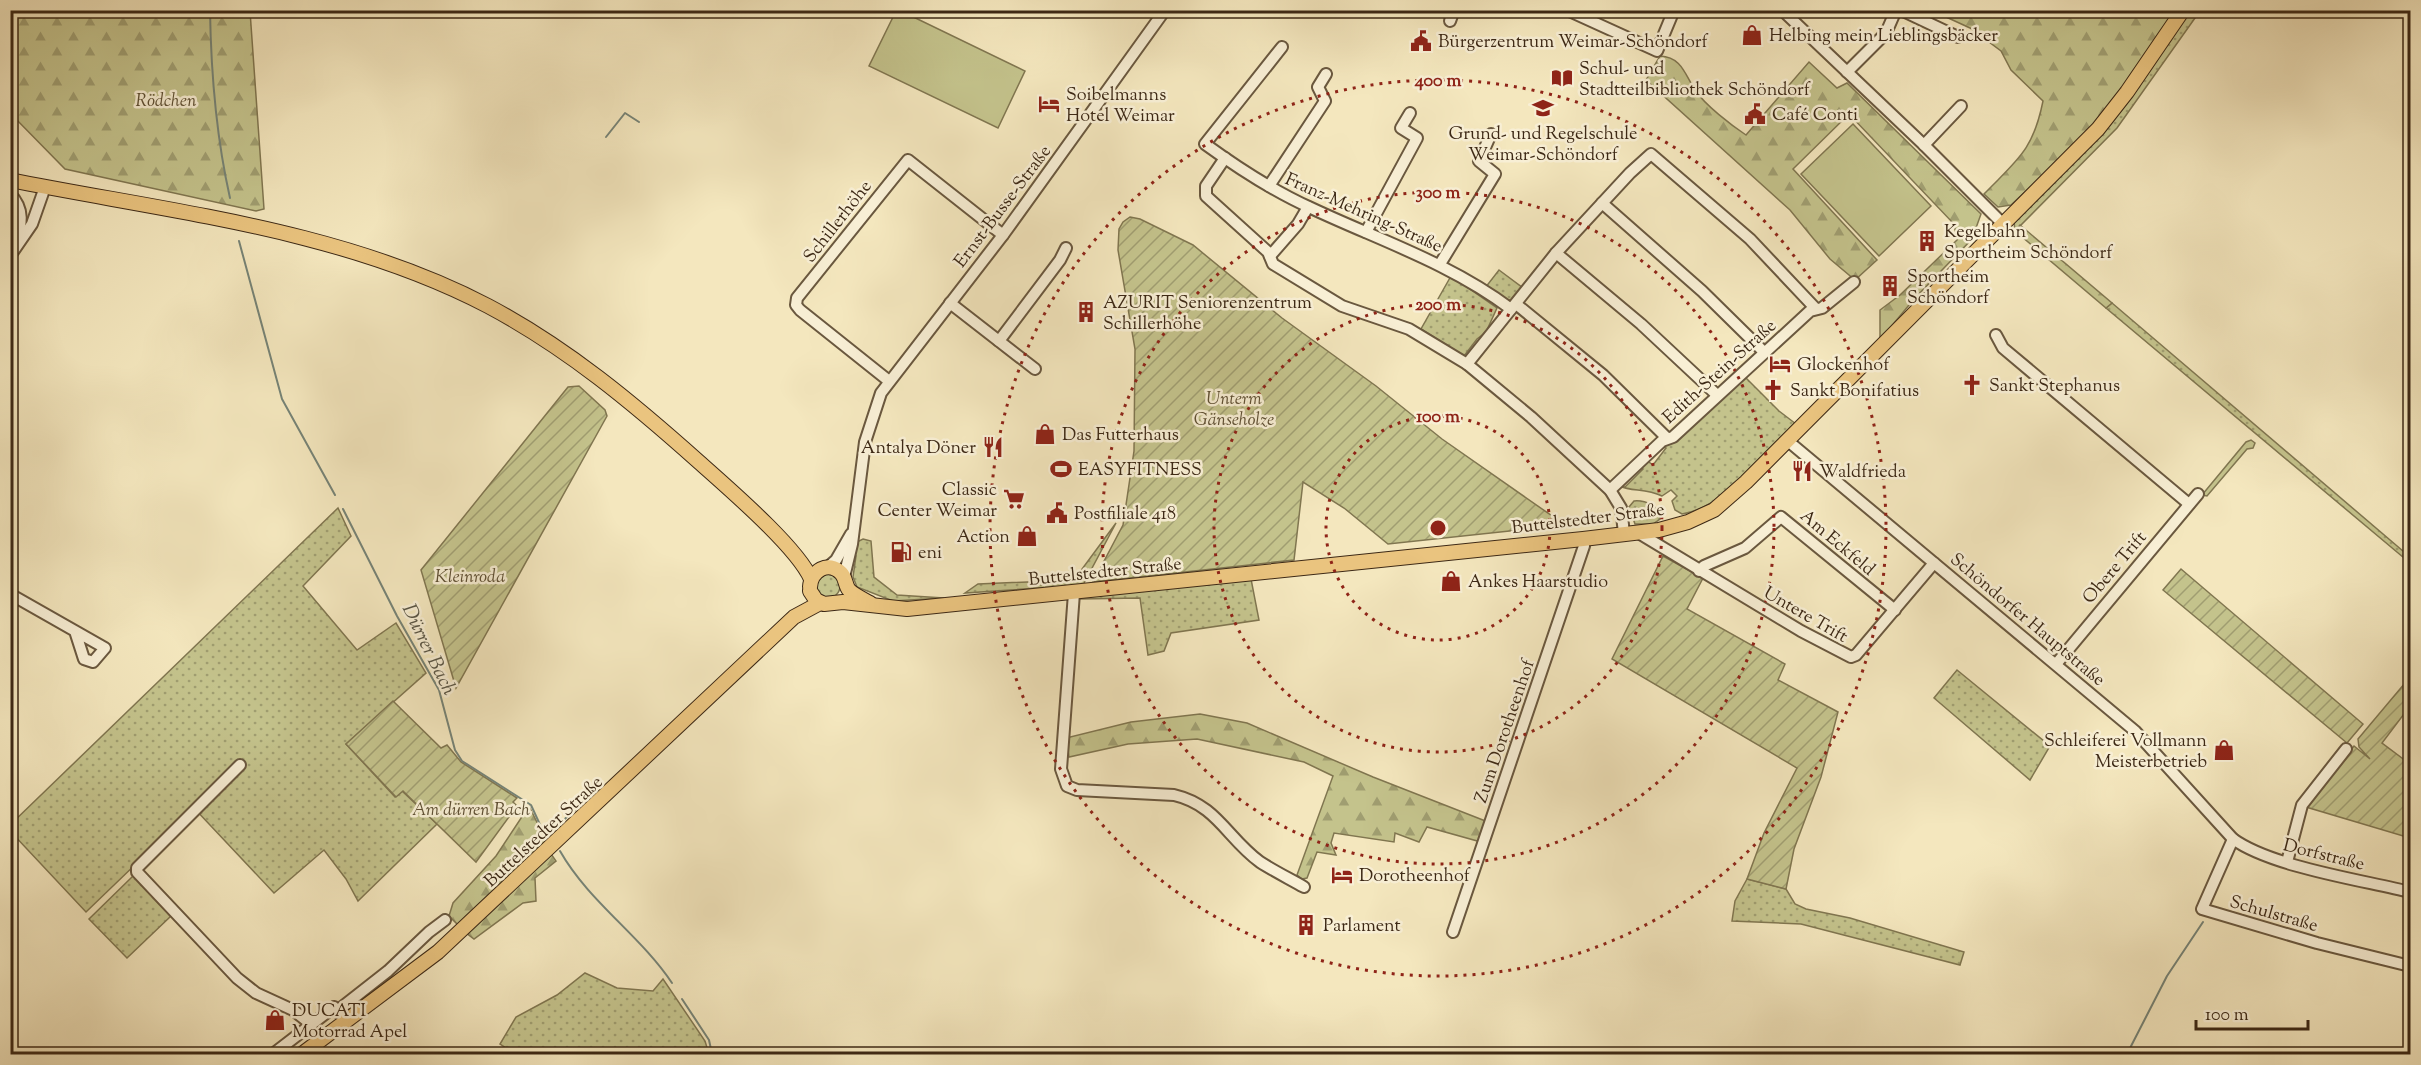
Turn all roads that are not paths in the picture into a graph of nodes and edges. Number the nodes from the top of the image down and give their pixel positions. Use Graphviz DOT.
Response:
graph roads {
  1 [pos="1165,10"];
  2 [pos="1567,10"];
  3 [pos="1674,10"];
  4 [pos="1782,10"];
  5 [pos="1896,10"];
  6 [pos="1901,10"];
  7 [pos="2183,10"];
  8 [pos="1590,15"];
  9 [pos="1958,37"];
  10 [pos="1282,47"];
  11 [pos="1847,72"];
  12 [pos="1326,74"];
  13 [pos="1961,106"];
  14 [pos="1410,113"];
  15 [pos="1491,134"];
  16 [pos="1924,145"];
  17 [pos="1225,158"];
  18 [pos="10,180"];
  19 [pos="1269,186"];
  20 [pos="45,187"];
  21 [pos="10,194"];
  22 [pos="1602,203"];
  23 [pos="1308,207"];
  24 [pos="2002,223"];
  25 [pos="1366,232"];
  26 [pos="1003,235"];
  27 [pos="1066,248"];
  28 [pos="1556,253"];
  29 [pos="10,256"];
  30 [pos="1270,256"];
  31 [pos="1440,264"];
  32 [pos="1854,282"];
  33 [pos="950,303"];
  34 [pos="1513,307"];
  35 [pos="1816,309"];
  36 [pos="1996,335"];
  37 [pos="999,341"];
  38 [pos="1764,352"];
  39 [pos="1467,364"];
  40 [pos="1035,369"];
  41 [pos="889,381"];
  42 [pos="1717,395"];
  43 [pos="1667,438"];
  44 [pos="1788,441"];
  45 [pos="1610,490"];
  46 [pos="2199,494"];
  47 [pos="2189,504"];
  48 [pos="853,531"];
  49 [pos="1631,533"];
  50 [pos="1583,539"];
  51 [pos="783,542"];
  52 [pos="1934,563"];
  53 [pos="826,567"];
  54 [pos="1699,571"];
  55 [pos="845,581"];
  56 [pos="810,585"];
  57 [pos="1074,593"];
  58 [pos="10,594"];
  59 [pos="836,602"];
  60 [pos="820,603"];
  61 [pos="879,607"];
  62 [pos="1895,610"];
  63 [pos="794,617"];
  64 [pos="75,631"];
  65 [pos="2057,663"];
  66 [pos="2346,749"];
  67 [pos="240,765"];
  68 [pos="2233,839"];
  69 [pos="2287,862"];
  70 [pos="1304,887"];
  71 [pos="2410,892"];
  72 [pos="445,920"];
  73 [pos="1453,932"];
  74 [pos="2410,966"];
  75 [pos="342,1016"];
  76 [pos="311,1024"];
  77 [pos="273,1054"];
  78 [pos="302,1054"];
  1 -- 26 [label="street, Ernst-Busse-Straße"];
  2 -- 8 [label="street"];
  3 -- 8 [label="street"];
  4 -- 11 [label="street"];
  5 -- 11 [label="street"];
  6 -- 9 [label="street"];
  7 -- 24 [label="main road, Buttelstedter Straße"];
  10 -- 17 [label="street, Franz-Mehring-Straße"];
  11 -- 16 [label="street"];
  12 -- 19 [label="street"];
  13 -- 16 [label="street"];
  14 -- 25 [label="street"];
  15 -- 31 [label="street"];
  16 -- 24 [label="street"];
  17 -- 19 [label="street, Franz-Mehring-Straße"];
  17 -- 30 [label="street"];
  18 -- 20 [label="main road"];
  19 -- 23 [label="street, Franz-Mehring-Straße"];
  20 -- 29 [label="street"];
  20 -- 51 [label="main road"];
  21 -- 29 [label="street"];
  22 -- 28 [label="street"];
  22 -- 35 [label="street"];
  22 -- 38 [label="street"];
  23 -- 25 [label="street, Franz-Mehring-Straße"];
  23 -- 30 [label="street"];
  24 -- 44 [label="main road, Buttelstedter Straße"];
  25 -- 31 [label="street, Franz-Mehring-Straße"];
  26 -- 33 [label="street, Ernst-Busse-Straße"];
  26 -- 41 [label="street, Schillerhöhe"];
  27 -- 37 [label="street"];
  28 -- 34 [label="street"];
  28 -- 42 [label="street"];
  30 -- 39 [label="street"];
  31 -- 34 [label="street, Franz-Mehring-Straße"];
  32 -- 35 [label="street, Edith-Stein-Straße"];
  33 -- 37 [label="street"];
  33 -- 41 [label="street, Ernst-Busse-Straße"];
  34 -- 39 [label="street"];
  34 -- 43 [label="street, Franz-Mehring-Straße"];
  35 -- 38 [label="street, Edith-Stein-Straße"];
  36 -- 47 [label="street"];
  37 -- 40 [label="street"];
  38 -- 42 [label="street, Edith-Stein-Straße"];
  39 -- 45 [label="street"];
  41 -- 48 [label="street, Ernst-Busse-Straße"];
  42 -- 43 [label="street, Edith-Stein-Straße"];
  43 -- 45 [label="street, Edith-Stein-Straße"];
  44 -- 49 [label="main road, Buttelstedter Straße"];
  44 -- 52 [label="street, Schöndorfer Hauptstraße"];
  45 -- 49 [label="street"];
  46 -- 47 [label="street, Obere Trift"];
  47 -- 65 [label="street, Obere Trift"];
  48 -- 53 [label="street, Ernst-Busse-Straße"];
  48 -- 55 [label="street, Ernst-Busse-Straße"];
  49 -- 50 [label="main road, Buttelstedter Straße"];
  49 -- 54 [label="street, Untere Trift"];
  50 -- 57 [label="main road, Buttelstedter Straße"];
  50 -- 73 [label="street, Zum Dorotheenhof"];
  51 -- 53 [label="main road"];
  51 -- 56 [label="main road"];
  52 -- 62 [label="street, Untere Trift"];
  52 -- 65 [label="street, Schöndorfer Hauptstraße"];
  53 -- 55 [label="main road"];
  53 -- 56 [label="main road"];
  54 -- 62 [label="street, Untere Trift"];
  54 -- 62 [label="street, Am Eckfeld"];
  55 -- 59 [label="main road"];
  55 -- 61 [label="main road"];
  56 -- 60 [label="main road"];
  56 -- 63 [label="main road"];
  57 -- 61 [label="main road, Buttelstedter Straße"];
  57 -- 70 [label="street"];
  58 -- 64 [label="street"];
  59 -- 60 [label="main road"];
  59 -- 61 [label="main road, Buttelstedter Straße"];
  60 -- 63 [label="main road"];
  63 -- 75 [label="main road, Buttelstedter Straße"];
  64 -- 64 [label="street"];
  65 -- 68 [label="street, Schöndorfer Hauptstraße"];
  66 -- 69 [label="street"];
  67 -- 76 [label="street"];
  68 -- 69 [label="street, Dorfstraße"];
  68 -- 74 [label="street, Schulstraße"];
  69 -- 71 [label="street, Dorfstraße"];
  72 -- 75 [label="street, Buttelstedter Straße"];
  75 -- 76 [label="street"];
  75 -- 78 [label="main road, Buttelstedter Straße"];
  76 -- 77 [label="street"];
}
